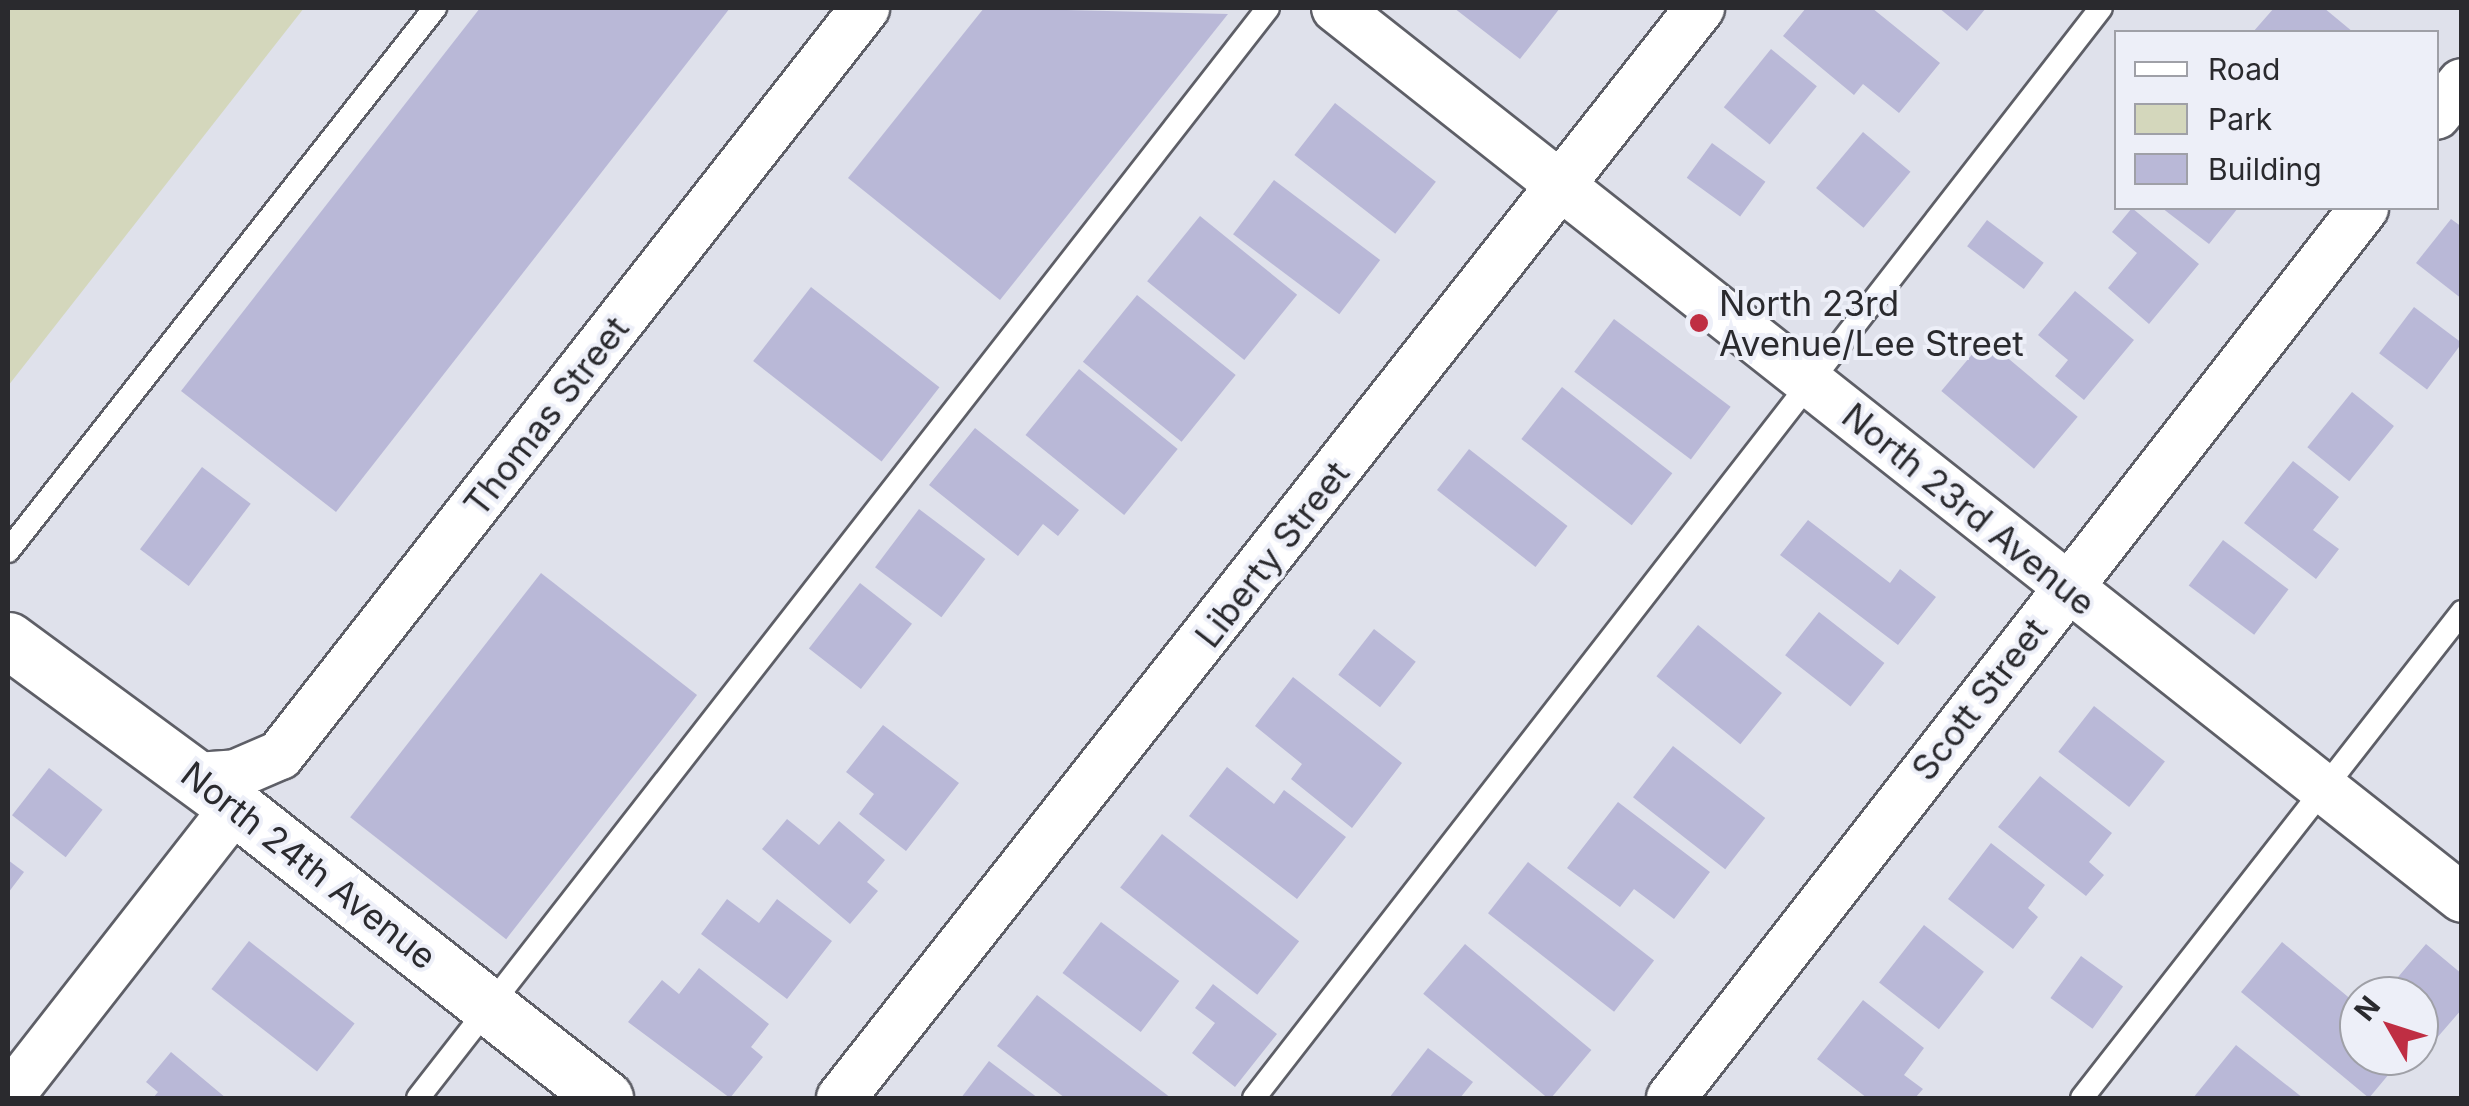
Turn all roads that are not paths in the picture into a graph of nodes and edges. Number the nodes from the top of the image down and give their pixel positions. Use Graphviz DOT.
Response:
graph roads {
  1 [pos="435,8"];
  2 [pos="865,8"];
  3 [pos="1268,8"];
  4 [pos="1336,8"];
  5 [pos="1700,8"];
  6 [pos="2101,8"];
  7 [pos="2462,83"];
  8 [pos="2439,111"];
  9 [pos="1564,185"];
  10 [pos="2362,210"];
  11 [pos="1809,381"];
  12 [pos="8,551"];
  13 [pos="2066,587"];
  14 [pos="2462,612"];
  15 [pos="8,640"];
  16 [pos="2323,790"];
  17 [pos="216,792"];
  18 [pos="2462,898"];
  19 [pos="490,1007"];
  20 [pos="8,1098"];
  21 [pos="418,1098"];
  22 [pos="605,1098"];
  23 [pos="841,1098"];
  24 [pos="1254,1098"];
  25 [pos="1671,1098"];
  26 [pos="2082,1098"];
  1 -- 12 [label="lane"];
  2 -- 17 [label="street, Thomas Street"];
  3 -- 19 [label="lane"];
  4 -- 9 [label="street, North 23rd Avenue"];
  5 -- 9 [label="street, Liberty Street"];
  6 -- 11 [label="lane"];
  7 -- 8 [label="street"];
  9 -- 11 [label="street, North 23rd Avenue"];
  9 -- 23 [label="street, Liberty Street"];
  10 -- 13 [label="street, Scott Street"];
  11 -- 13 [label="street, North 23rd Avenue"];
  11 -- 24 [label="lane"];
  13 -- 16 [label="street, North 23rd Avenue"];
  13 -- 25 [label="street, Scott Street"];
  14 -- 16 [label="lane"];
  15 -- 17 [label="street, North 24th Avenue"];
  16 -- 18 [label="street, North 23rd Avenue"];
  16 -- 26 [label="lane"];
  17 -- 19 [label="street, North 24th Avenue"];
  17 -- 20 [label="street"];
  19 -- 21 [label="lane"];
  19 -- 22 [label="street, North 24th Avenue"];
}
